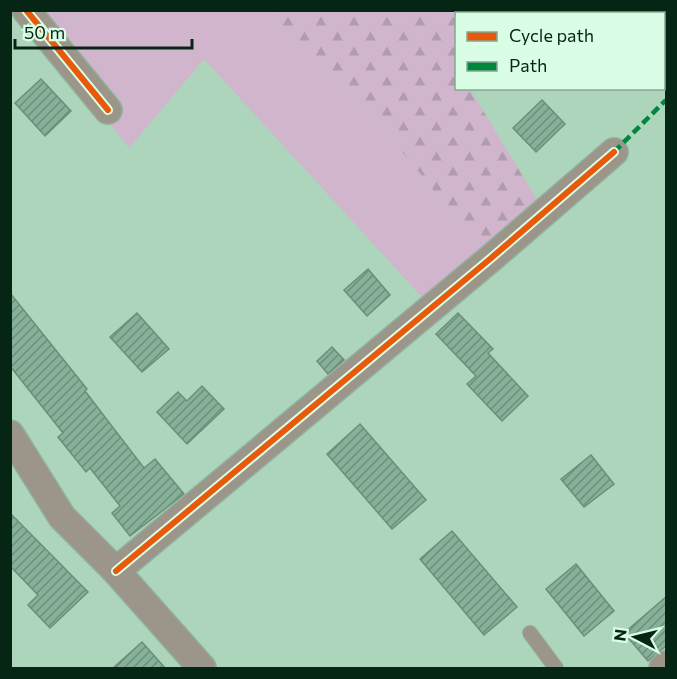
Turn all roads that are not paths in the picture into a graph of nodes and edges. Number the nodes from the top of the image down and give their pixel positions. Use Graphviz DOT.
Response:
graph roads {
  1 [pos="26,10"];
  2 [pos="108,110"];
  3 [pos="614,152"];
  4 [pos="10,434"];
  5 [pos="116,571"];
  6 [pos="530,633"];
  7 [pos="666,666"];
  8 [pos="202,669"];
  9 [pos="556,669"];
  10 [pos="663,669"];
  1 -- 2 [label="street"];
  3 -- 5 [label="street"];
  4 -- 5 [label="street"];
  5 -- 8 [label="street"];
  6 -- 9 [label="lane"];
  7 -- 10 [label="street"];
}
